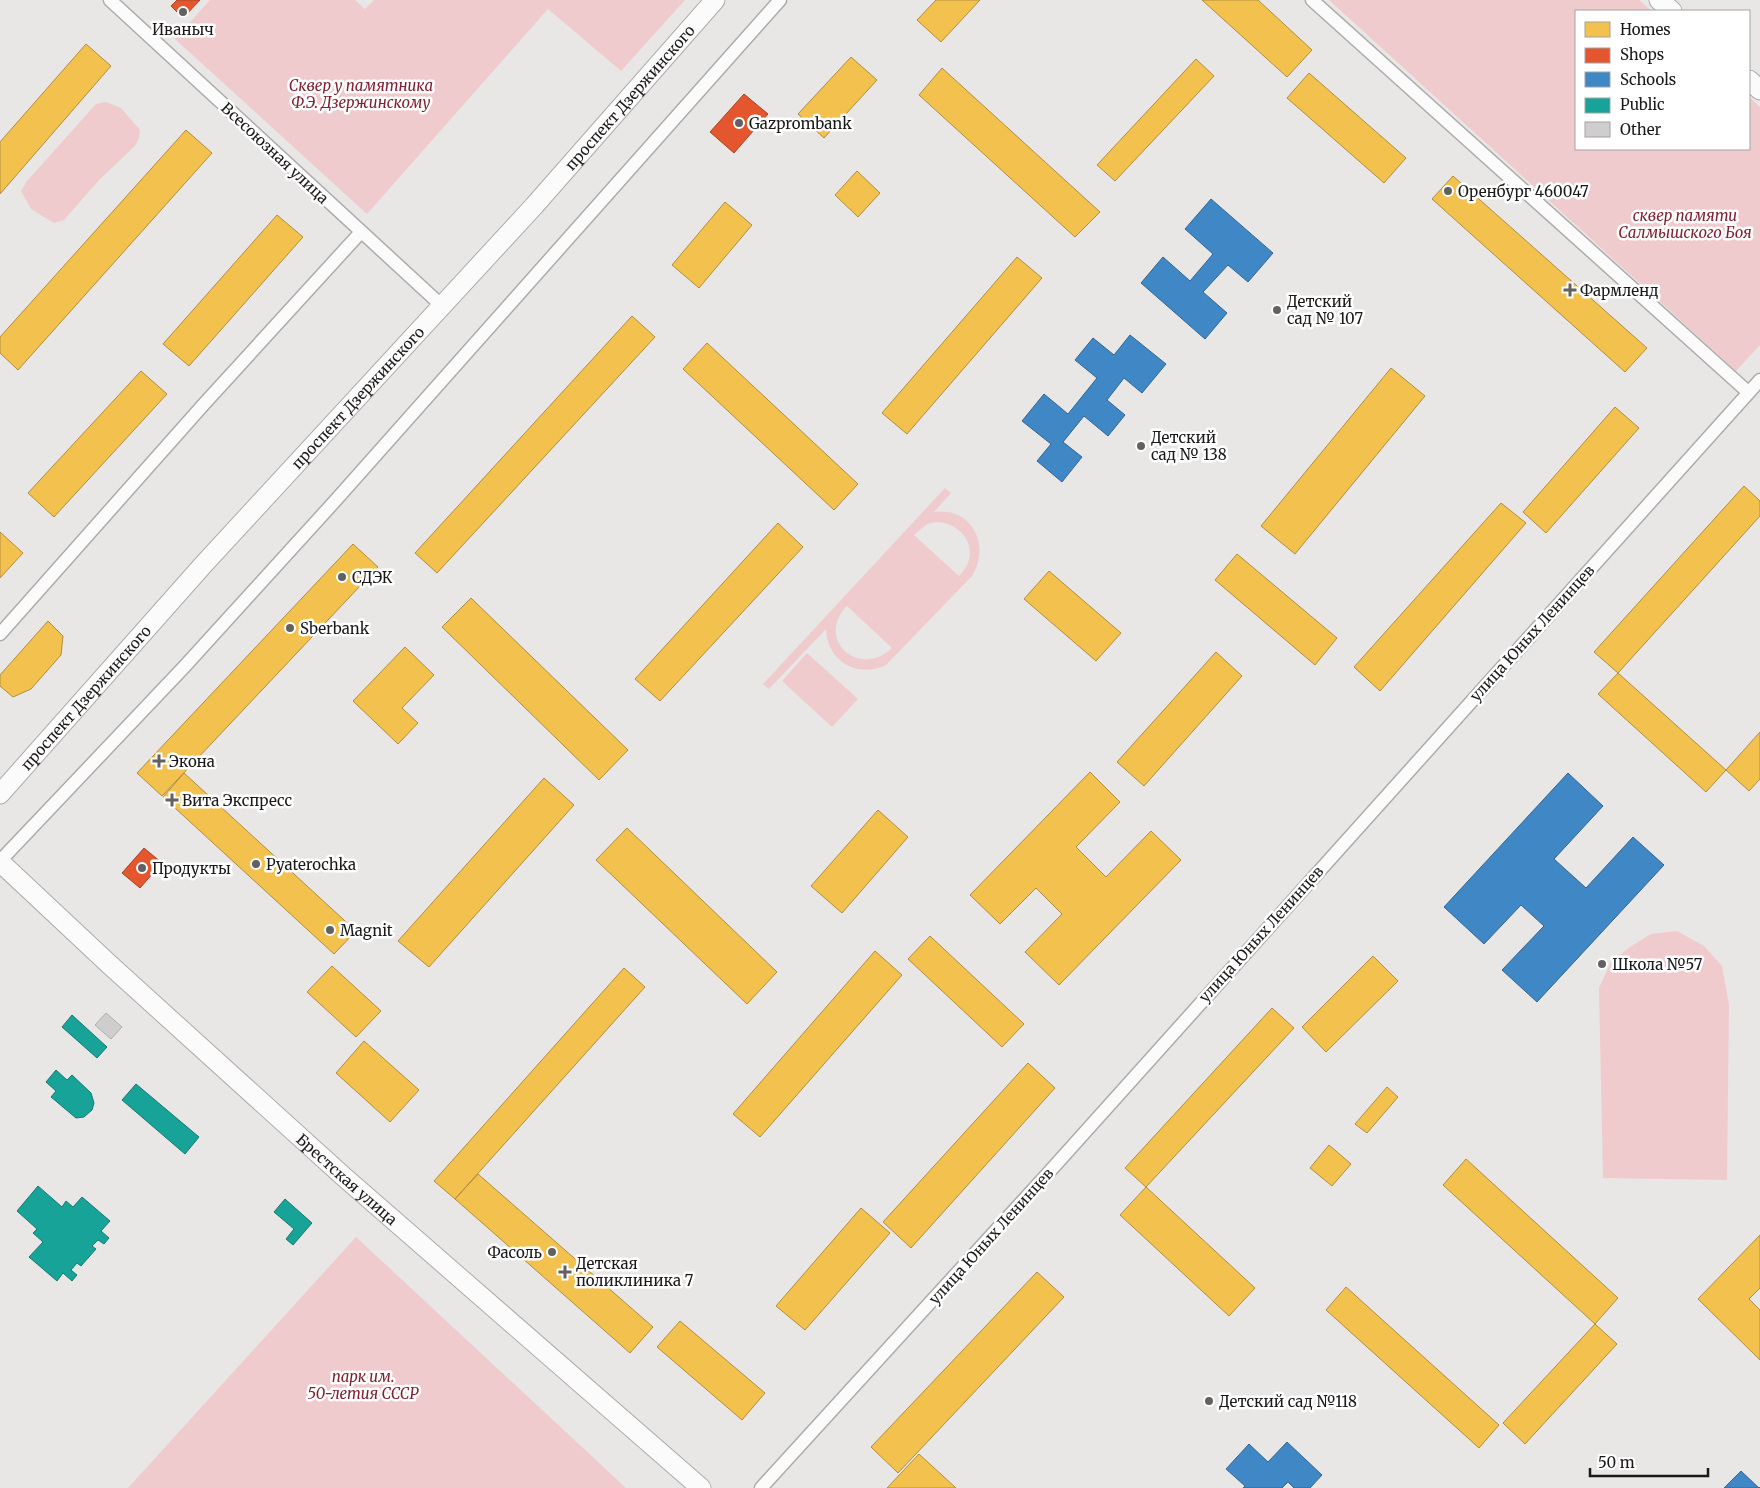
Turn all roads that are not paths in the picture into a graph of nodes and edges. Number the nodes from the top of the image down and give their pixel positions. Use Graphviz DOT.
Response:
graph roads {
  1 [pos="110,0"];
  2 [pos="715,0"];
  3 [pos="780,0"];
  4 [pos="1312,0"];
  5 [pos="1660,0"];
  6 [pos="1671,10"];
  7 [pos="1750,81"];
  8 [pos="1760,90"];
  9 [pos="361,232"];
  10 [pos="441,305"];
  11 [pos="1760,380"];
  12 [pos="1748,392"];
  13 [pos="0,634"];
  14 [pos="0,794"];
  15 [pos="0,861"];
  16 [pos="701,1488"];
  17 [pos="761,1488"];
  1 -- 9 [label="street, Всесоюзная улица"];
  2 -- 10 [label="main road, проспект Дзержинского"];
  3 -- 15 [label="street"];
  4 -- 12 [label="street"];
  5 -- 6 [label="main road"];
  7 -- 8 [label="main road"];
  9 -- 10 [label="street, Всесоюзная улица"];
  9 -- 13 [label="street"];
  10 -- 14 [label="main road, проспект Дзержинского"];
  11 -- 12 [label="street, улица Юных Ленинцев"];
  12 -- 17 [label="street, улица Юных Ленинцев"];
  15 -- 16 [label="main road, Брестская улица"];
}
